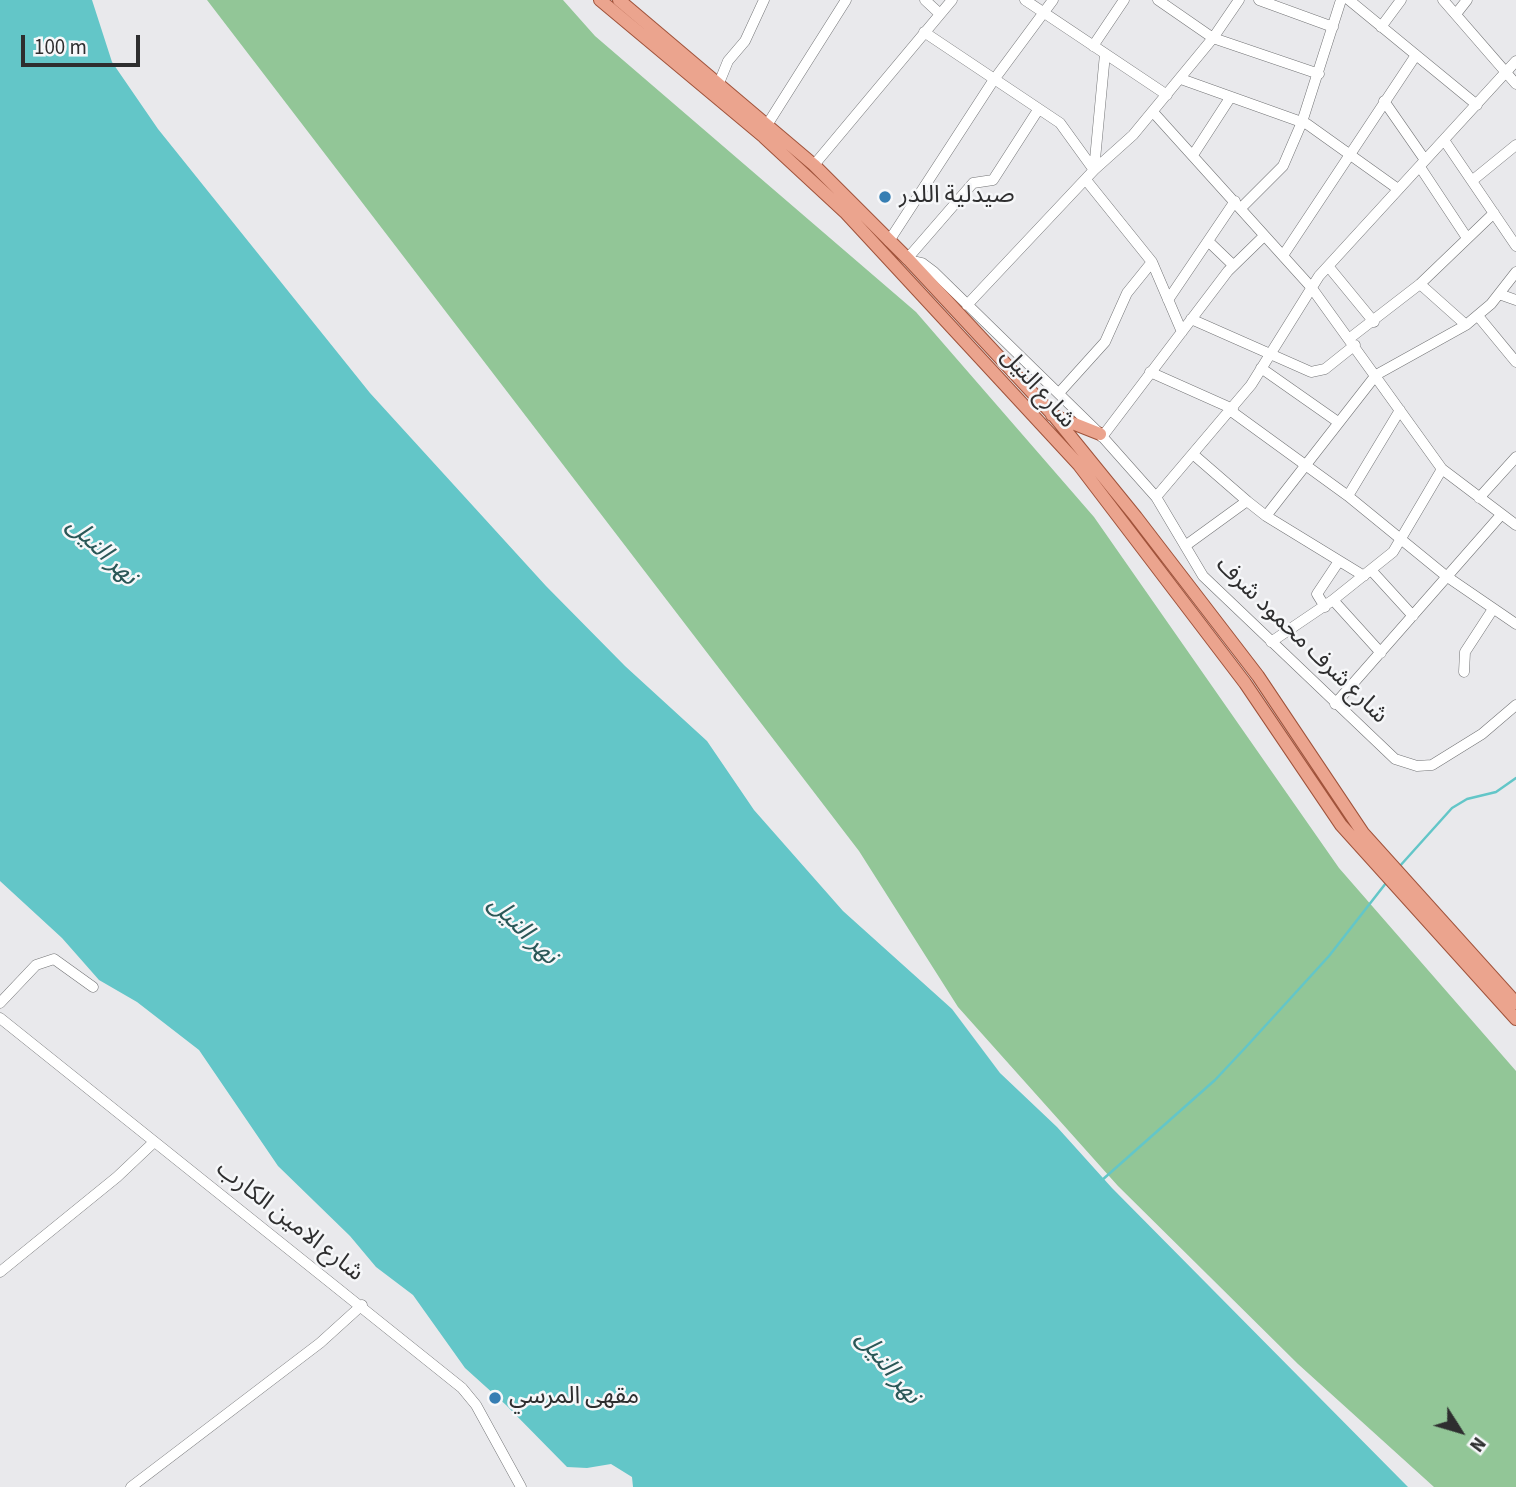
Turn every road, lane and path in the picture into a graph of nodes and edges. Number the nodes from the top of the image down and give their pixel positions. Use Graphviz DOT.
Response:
graph roads {
  1 [pos="600,0"];
  2 [pos="764,0"];
  3 [pos="846,0"];
  4 [pos="925,0"];
  5 [pos="952,0"];
  6 [pos="1025,0"];
  7 [pos="1053,0"];
  8 [pos="1124,0"];
  9 [pos="1158,0"];
  10 [pos="1239,0"];
  11 [pos="1259,0"];
  12 [pos="1341,0"];
  13 [pos="1349,0"];
  14 [pos="1401,0"];
  15 [pos="1443,0"];
  16 [pos="1467,0"];
  17 [pos="627,3"];
  18 [pos="1044,13"];
  19 [pos="940,14"];
  20 [pos="1456,14"];
  21 [pos="620,19"];
  22 [pos="1333,27"];
  23 [pos="1381,27"];
  24 [pos="924,32"];
  25 [pos="1213,38"];
  26 [pos="1093,46"];
  27 [pos="1105,54"];
  28 [pos="1416,55"];
  29 [pos="1516,61"];
  30 [pos="1505,71"];
  31 [pos="1319,74"];
  32 [pos="1181,79"];
  33 [pos="993,81"];
  34 [pos="719,83"];
  35 [pos="1516,84"];
  36 [pos="1167,95"];
  37 [pos="1230,98"];
  38 [pos="1384,101"];
  39 [pos="1477,105"];
  40 [pos="1038,110"];
  41 [pos="1153,112"];
  42 [pos="1302,122"];
  43 [pos="767,125"];
  44 [pos="1444,140"];
  45 [pos="1516,145"];
  46 [pos="1350,154"];
  47 [pos="1194,155"];
  48 [pos="1422,164"];
  49 [pos="814,165"];
  50 [pos="1094,170"];
  51 [pos="1086,180"];
  52 [pos="1473,180"];
  53 [pos="1398,189"];
  54 [pos="1238,204"];
  55 [pos="1494,213"];
  56 [pos="1265,236"];
  57 [pos="1467,238"];
  58 [pos="889,241"];
  59 [pos="1208,241"];
  60 [pos="1516,247"];
  61 [pos="1283,254"];
  62 [pos="908,260"];
  63 [pos="1152,262"];
  64 [pos="1233,265"];
  65 [pos="1328,267"];
  66 [pos="1516,272"];
  67 [pos="1420,284"];
  68 [pos="1311,287"];
  69 [pos="1499,294"];
  70 [pos="1168,300"];
  71 [pos="1516,300"];
  72 [pos="967,304"];
  73 [pos="1478,316"];
  74 [pos="1191,319"];
  75 [pos="1374,321"];
  76 [pos="1466,325"];
  77 [pos="1182,332"];
  78 [pos="1352,342"];
  79 [pos="1271,354"];
  80 [pos="1516,362"];
  81 [pos="1261,368"];
  82 [pos="1150,372"];
  83 [pos="1376,375"];
  84 [pos="1059,393"];
  85 [pos="1028,409"];
  86 [pos="1232,410"];
  87 [pos="1400,410"];
  88 [pos="1054,416"];
  89 [pos="1338,422"];
  90 [pos="1101,435"];
  91 [pos="1194,455"];
  92 [pos="1516,457"];
  93 [pos="1306,464"];
  94 [pos="1442,469"];
  95 [pos="1348,496"];
  96 [pos="1156,497"];
  97 [pos="1479,498"];
  98 [pos="1247,500"];
  99 [pos="1501,514"];
  100 [pos="1266,516"];
  101 [pos="1516,525"];
  102 [pos="1402,538"];
  103 [pos="1185,545"];
  104 [pos="1339,561"];
  105 [pos="1367,573"];
  106 [pos="1446,576"];
  107 [pos="1329,604"];
  108 [pos="1493,609"];
  109 [pos="1413,616"];
  110 [pos="1516,624"];
  111 [pos="1272,642"];
  112 [pos="1381,653"];
  113 [pos="1464,672"];
  114 [pos="1335,704"];
  115 [pos="1516,705"];
  116 [pos="1381,862"];
  117 [pos="1404,888"];
  118 [pos="93,987"];
  119 [pos="0,1003"];
  120 [pos="1516,1003"];
  121 [pos="0,1018"];
  122 [pos="1516,1019"];
  123 [pos="153,1143"];
  124 [pos="0,1272"];
  125 [pos="362,1305"];
  126 [pos="131,1487"];
  127 [pos="522,1487"];
  1 -- 21 [label="main road, شارع النيل"];
  2 -- 34 [label="street"];
  3 -- 43 [label="street"];
  4 -- 19 [label="street"];
  5 -- 19 [label="street"];
  6 -- 18 [label="street"];
  7 -- 18 [label="street"];
  8 -- 26 [label="street"];
  9 -- 25 [label="street"];
  10 -- 25 [label="street"];
  11 -- 22 [label="street"];
  12 -- 22 [label="street"];
  13 -- 23 [label="street"];
  14 -- 23 [label="street"];
  15 -- 20 [label="street"];
  16 -- 20 [label="street"];
  17 -- 21 [label="street"];
  17 -- 34 [label="main road, شارع النيل"];
  18 -- 26 [label="street"];
  18 -- 33 [label="street"];
  19 -- 24 [label="street"];
  20 -- 30 [label="street"];
  21 -- 85 [label="main road, شارع النيل"];
  22 -- 31 [label="street"];
  23 -- 28 [label="street"];
  24 -- 33 [label="street"];
  24 -- 49 [label="street"];
  25 -- 31 [label="street"];
  25 -- 32 [label="street"];
  26 -- 27 [label="street"];
  27 -- 36 [label="street"];
  27 -- 50 [label="street"];
  28 -- 38 [label="street"];
  28 -- 39 [label="street"];
  29 -- 30 [label="street"];
  30 -- 35 [label="street"];
  30 -- 39 [label="street"];
  31 -- 42 [label="street"];
  32 -- 36 [label="street"];
  32 -- 37 [label="street"];
  33 -- 40 [label="street"];
  33 -- 58 [label="street"];
  34 -- 43 [label="main road, شارع النيل"];
  36 -- 41 [label="street"];
  37 -- 42 [label="street"];
  37 -- 47 [label="street"];
  38 -- 46 [label="street"];
  38 -- 48 [label="street"];
  39 -- 44 [label="street"];
  40 -- 50 [label="street"];
  40 -- 62 [label="street"];
  41 -- 47 [label="street"];
  41 -- 50 [label="street"];
  42 -- 46 [label="street"];
  42 -- 54 [label="street"];
  43 -- 49 [label="main road, شارع النيل"];
  44 -- 48 [label="street"];
  44 -- 52 [label="street"];
  45 -- 52 [label="street"];
  46 -- 53 [label="street"];
  46 -- 61 [label="street"];
  47 -- 54 [label="street"];
  48 -- 53 [label="street"];
  48 -- 57 [label="street"];
  49 -- 58 [label="main road, شارع النيل"];
  50 -- 51 [label="street"];
  51 -- 63 [label="street"];
  51 -- 72 [label="street"];
  52 -- 55 [label="street"];
  53 -- 65 [label="street"];
  54 -- 56 [label="street"];
  54 -- 59 [label="street"];
  55 -- 57 [label="street"];
  55 -- 60 [label="street"];
  56 -- 61 [label="street"];
  56 -- 64 [label="street"];
  57 -- 67 [label="street"];
  58 -- 62 [label="main road, شارع النيل"];
  59 -- 64 [label="street"];
  59 -- 70 [label="street"];
  61 -- 68 [label="street"];
  62 -- 72 [label="street, شارع شرف محمود شرف"];
  62 -- 88 [label="main road, شارع النيل"];
  63 -- 70 [label="street"];
  63 -- 84 [label="street"];
  64 -- 74 [label="street"];
  65 -- 68 [label="street"];
  65 -- 75 [label="street"];
  66 -- 69 [label="street"];
  67 -- 75 [label="street"];
  67 -- 76 [label="street"];
  68 -- 78 [label="street"];
  68 -- 79 [label="street"];
  69 -- 71 [label="street"];
  69 -- 73 [label="street"];
  70 -- 77 [label="street"];
  72 -- 84 [label="street, شارع شرف محمود شرف"];
  73 -- 76 [label="street"];
  73 -- 80 [label="street"];
  74 -- 77 [label="street"];
  74 -- 79 [label="street"];
  75 -- 78 [label="street"];
  76 -- 83 [label="street"];
  77 -- 82 [label="street"];
  78 -- 79 [label="street"];
  78 -- 83 [label="street"];
  79 -- 81 [label="street"];
  81 -- 86 [label="street"];
  81 -- 89 [label="street"];
  82 -- 86 [label="street"];
  82 -- 90 [label="street"];
  83 -- 87 [label="street"];
  83 -- 89 [label="street"];
  84 -- 90 [label="street, شارع شرف محمود شرف"];
  85 -- 88 [label="main road"];
  85 -- 116 [label="main road, شارع النيل"];
  86 -- 91 [label="street"];
  86 -- 93 [label="street"];
  87 -- 94 [label="street"];
  87 -- 95 [label="street"];
  88 -- 90 [label="main road"];
  88 -- 116 [label="main road, شارع النيل"];
  89 -- 93 [label="street"];
  90 -- 96 [label="street, شارع شرف محمود شرف"];
  91 -- 96 [label="street"];
  91 -- 98 [label="street"];
  92 -- 97 [label="street"];
  93 -- 95 [label="street"];
  93 -- 100 [label="street"];
  94 -- 97 [label="street"];
  94 -- 102 [label="street"];
  95 -- 102 [label="street"];
  96 -- 103 [label="street, شارع شرف محمود شرف"];
  97 -- 99 [label="street"];
  98 -- 100 [label="street"];
  98 -- 103 [label="street"];
  99 -- 101 [label="street"];
  99 -- 106 [label="street"];
  100 -- 104 [label="street"];
  102 -- 105 [label="street"];
  102 -- 106 [label="street"];
  103 -- 111 [label="street, شارع شرف محمود شرف"];
  104 -- 105 [label="street"];
  104 -- 107 [label="street"];
  105 -- 107 [label="street"];
  105 -- 109 [label="street"];
  106 -- 108 [label="street"];
  106 -- 109 [label="street"];
  107 -- 111 [label="street"];
  107 -- 112 [label="street"];
  108 -- 110 [label="street"];
  108 -- 113 [label="street"];
  109 -- 112 [label="street"];
  111 -- 114 [label="street, شارع شرف محمود شرف"];
  112 -- 114 [label="street"];
  114 -- 115 [label="street, شارع شرف محمود شرف"];
  116 -- 117 [label="main road"];
  117 -- 120 [label="main road"];
  117 -- 122 [label="main road"];
  118 -- 119 [label="street"];
  121 -- 123 [label="street, شارع الامين الكارب"];
  123 -- 124 [label="street"];
  123 -- 125 [label="street, شارع الامين الكارب"];
  125 -- 126 [label="street"];
  125 -- 127 [label="street, شارع الامين الكارب"];
}
